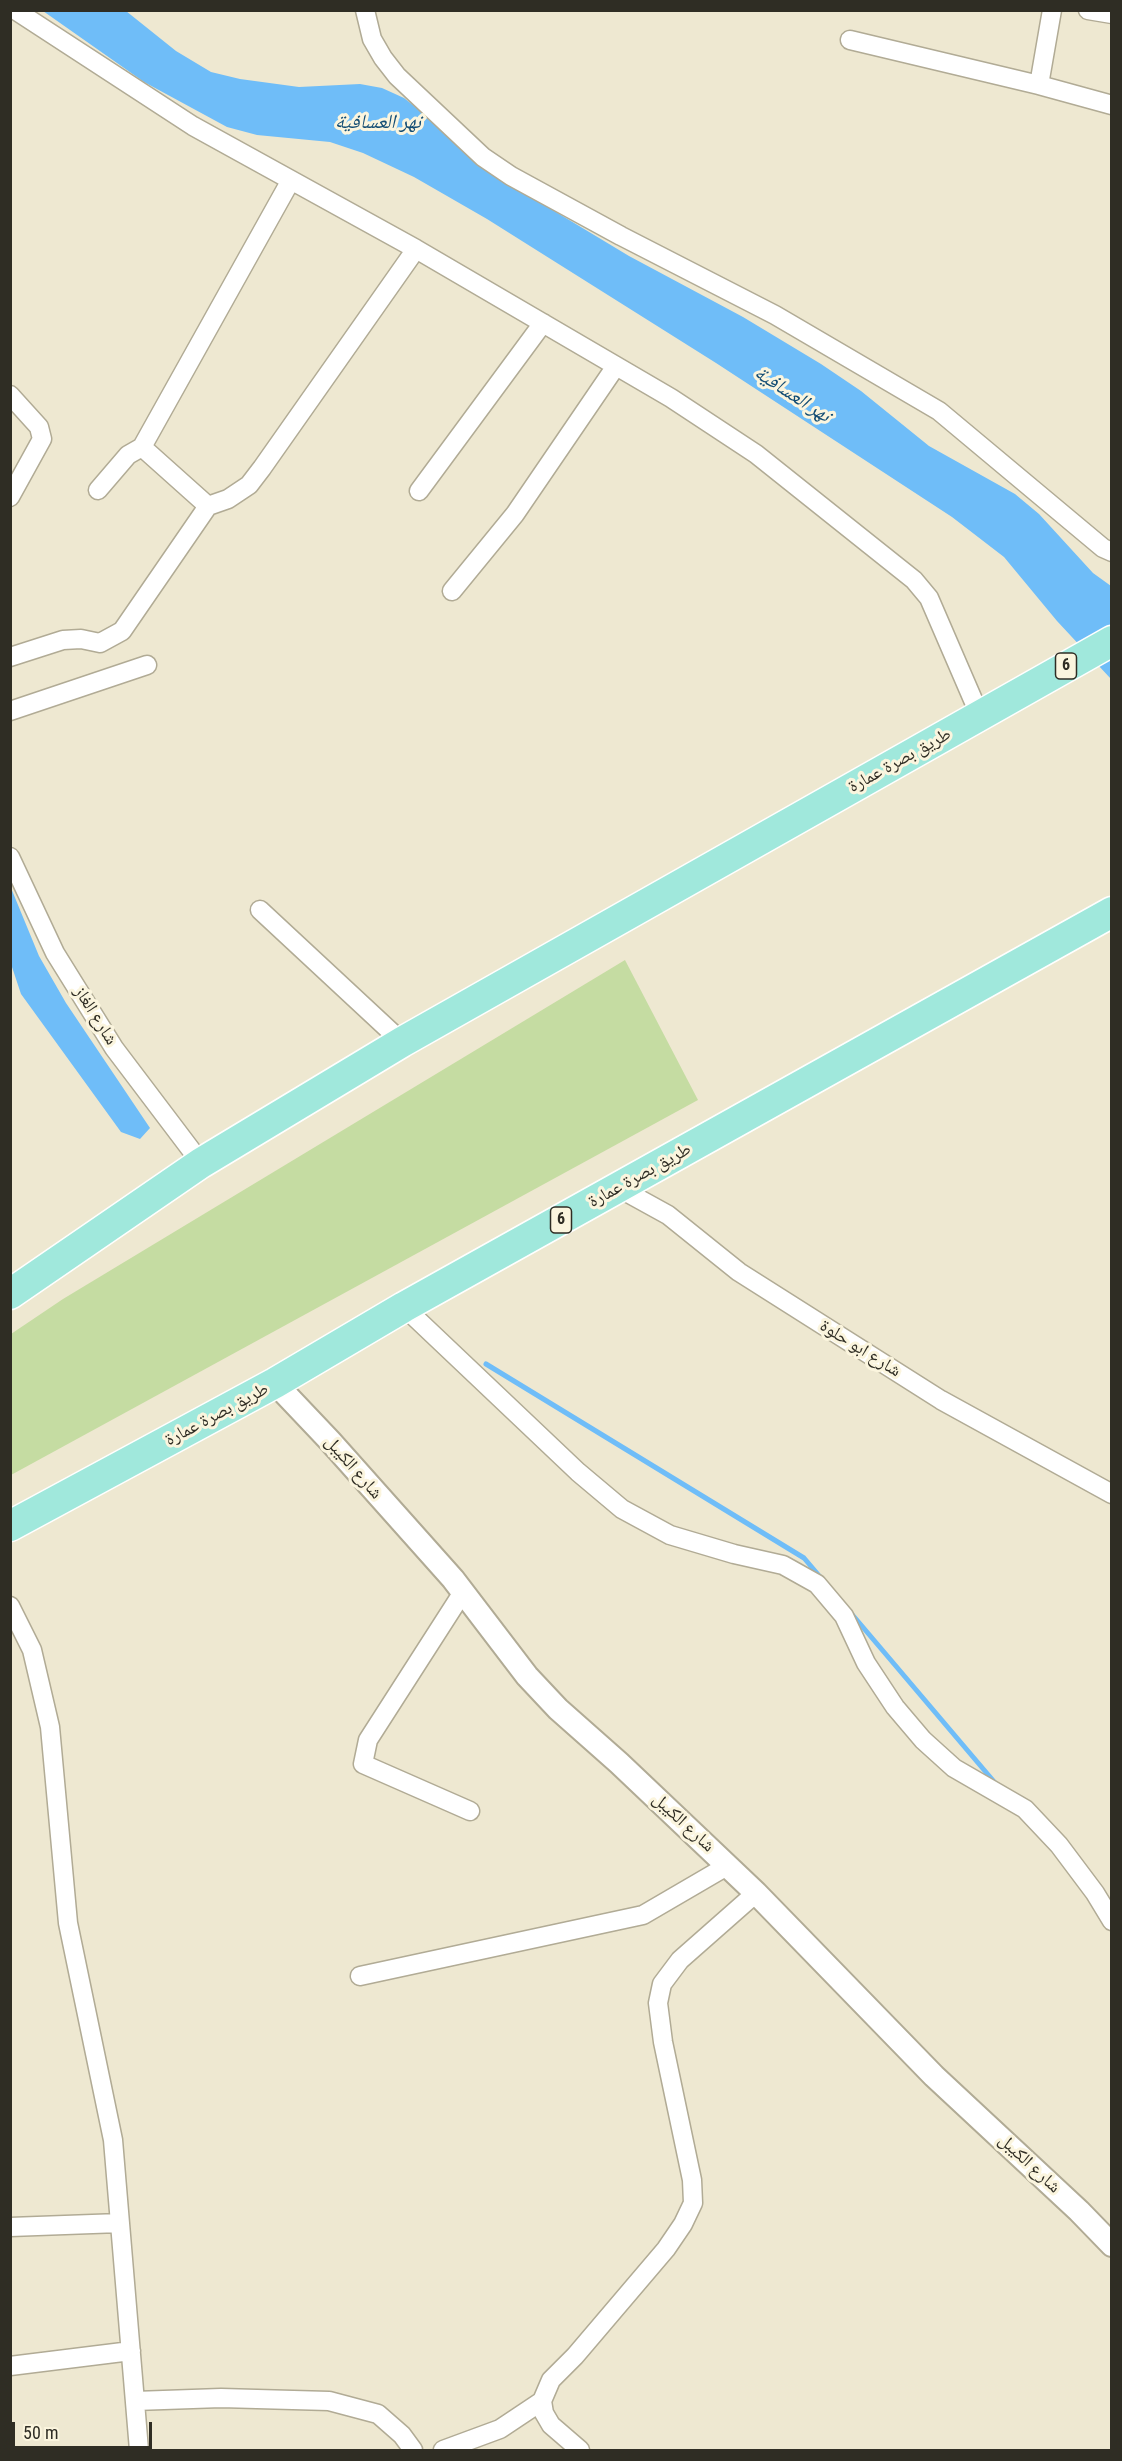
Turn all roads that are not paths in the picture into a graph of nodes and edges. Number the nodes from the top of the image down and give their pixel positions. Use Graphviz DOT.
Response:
graph roads {
  1 [pos="15,10"];
  2 [pos="365,10"];
  3 [pos="1052,10"];
  4 [pos="1088,10"];
  5 [pos="1112,14"];
  6 [pos="850,40"];
  7 [pos="1039,85"];
  8 [pos="1112,105"];
  9 [pos="291,180"];
  10 [pos="416,249"];
  11 [pos="543,323"];
  12 [pos="616,366"];
  13 [pos="10,395"];
  14 [pos="142,447"];
  15 [pos="98,490"];
  16 [pos="419,491"];
  17 [pos="10,497"];
  18 [pos="208,506"];
  19 [pos="1112,552"];
  20 [pos="452,591"];
  21 [pos="1112,641"];
  22 [pos="10,657"];
  23 [pos="147,665"];
  24 [pos="10,711"];
  25 [pos="980,716"];
  26 [pos="10,857"];
  27 [pos="260,910"];
  28 [pos="1112,912"];
  29 [pos="402,1042"];
  30 [pos="201,1163"];
  31 [pos="619,1188"];
  32 [pos="10,1294"];
  33 [pos="404,1307"];
  34 [pos="275,1383"];
  35 [pos="1112,1494"];
  36 [pos="10,1526"];
  37 [pos="463,1592"];
  38 [pos="10,1606"];
  39 [pos="470,1810"];
  40 [pos="727,1866"];
  41 [pos="756,1893"];
  42 [pos="1112,1921"];
  43 [pos="360,1976"];
  44 [pos="120,2223"];
  45 [pos="10,2227"];
  46 [pos="1112,2245"];
  47 [pos="131,2351"];
  48 [pos="10,2366"];
  49 [pos="542,2400"];
  50 [pos="135,2401"];
  51 [pos="139,2451"];
  52 [pos="412,2451"];
  53 [pos="442,2451"];
  54 [pos="580,2451"];
  1 -- 9 [label="street"];
  2 -- 19 [label="street"];
  3 -- 7 [label="street"];
  4 -- 5 [label="street"];
  6 -- 7 [label="street"];
  7 -- 8 [label="street"];
  9 -- 10 [label="street"];
  9 -- 14 [label="street"];
  10 -- 11 [label="street"];
  10 -- 18 [label="street"];
  11 -- 12 [label="street"];
  11 -- 16 [label="street"];
  12 -- 20 [label="street"];
  12 -- 25 [label="street"];
  13 -- 17 [label="street"];
  14 -- 15 [label="street"];
  14 -- 18 [label="street"];
  18 -- 22 [label="street"];
  21 -- 25 [label="highway, طريق بصرة عمارة / 6"];
  23 -- 24 [label="street"];
  25 -- 29 [label="highway, طريق بصرة عمارة / 6"];
  26 -- 30 [label="street, شارع الغاز"];
  27 -- 29 [label="street"];
  28 -- 31 [label="highway, طريق بصرة عمارة / 6"];
  29 -- 30 [label="highway, طريق بصرة عمارة / 6"];
  30 -- 32 [label="highway, طريق بصرة عمارة / 6"];
  31 -- 33 [label="highway, طريق بصرة عمارة / 6"];
  31 -- 35 [label="street, شارع ابو حلوة"];
  33 -- 34 [label="highway, طريق بصرة عمارة / 6"];
  33 -- 42 [label="street"];
  34 -- 36 [label="highway, طريق بصرة عمارة / 6"];
  34 -- 37 [label="street, شارع الكيبل"];
  37 -- 39 [label="street"];
  37 -- 40 [label="street, شارع الكيبل"];
  38 -- 44 [label="street"];
  40 -- 41 [label="street, شارع الكيبل"];
  40 -- 43 [label="street"];
  41 -- 46 [label="street, شارع الكيبل"];
  41 -- 49 [label="street"];
  44 -- 45 [label="street"];
  44 -- 47 [label="street"];
  47 -- 48 [label="street"];
  47 -- 50 [label="street"];
  49 -- 53 [label="street"];
  49 -- 54 [label="street"];
  50 -- 51 [label="street"];
  50 -- 52 [label="street"];
}
